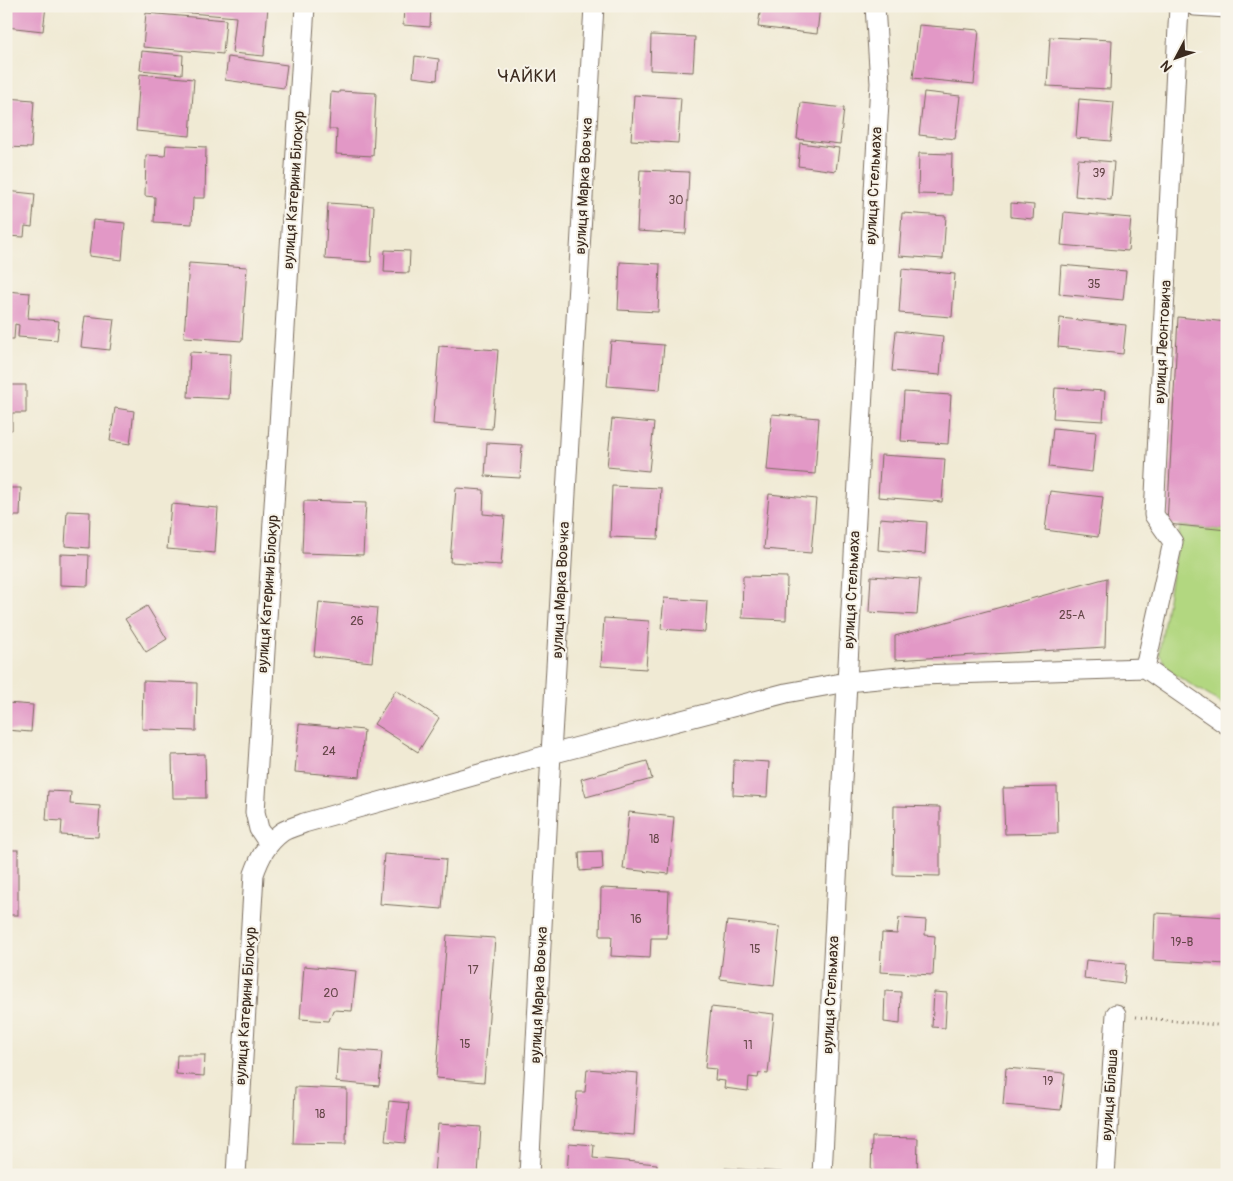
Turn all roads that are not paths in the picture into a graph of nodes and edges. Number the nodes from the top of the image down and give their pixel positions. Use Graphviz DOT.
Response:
graph roads {
  1 [pos="305,6"];
  2 [pos="594,6"];
  3 [pos="875,6"];
  4 [pos="1179,6"];
  5 [pos="1196,6"];
  6 [pos="1227,8"];
  7 [pos="1144,668"];
  8 [pos="847,682"];
  9 [pos="1227,725"];
  10 [pos="551,754"];
  11 [pos="269,844"];
  12 [pos="1116,1014"];
  13 [pos="236,1175"];
  14 [pos="529,1175"];
  15 [pos="822,1175"];
  16 [pos="1105,1175"];
  1 -- 11 [label="street, вулиця Катерини Білокур"];
  2 -- 10 [label="street, вулиця Марка Вовчка"];
  3 -- 8 [label="street, вулиця Стельмаха"];
  4 -- 7 [label="street, вулиця Леонтовича"];
  5 -- 6 [label="street"];
  7 -- 8 [label="street"];
  7 -- 9 [label="street"];
  8 -- 10 [label="street"];
  8 -- 15 [label="street, вулиця Стельмаха"];
  10 -- 11 [label="street"];
  10 -- 14 [label="street, вулиця Марка Вовчка"];
  11 -- 13 [label="street, вулиця Катерини Білокур"];
  12 -- 16 [label="street, вулиця Білаша"];
}
